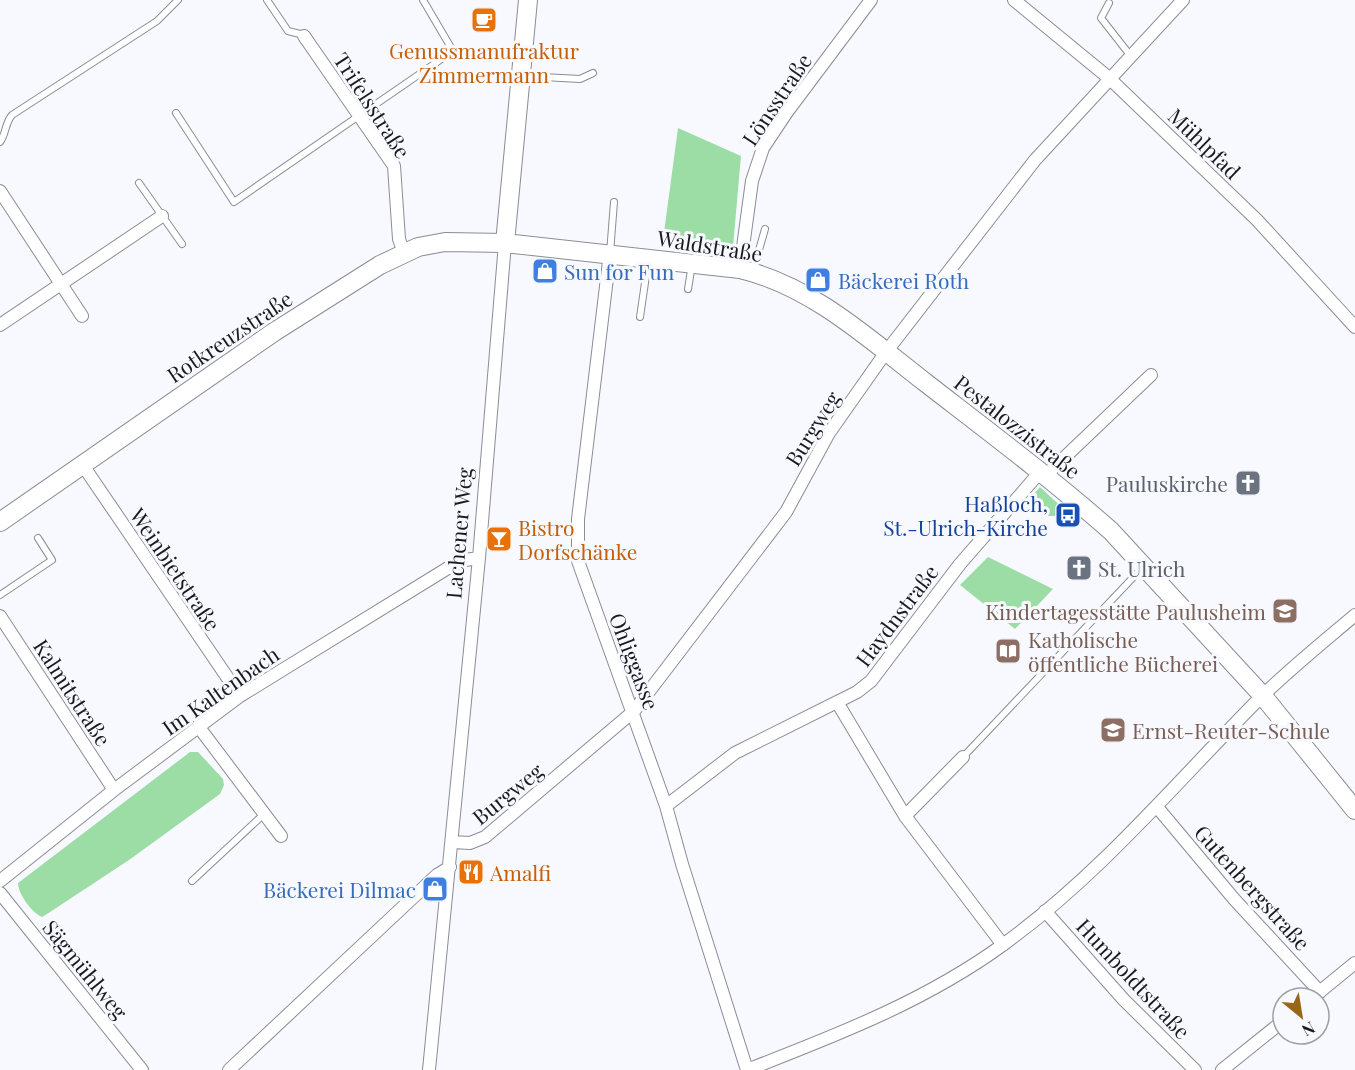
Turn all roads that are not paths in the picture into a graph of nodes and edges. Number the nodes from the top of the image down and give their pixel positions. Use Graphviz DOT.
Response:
graph roads {
  1 [pos="178,0"];
  2 [pos="267,0"];
  3 [pos="423,0"];
  4 [pos="528,0"];
  5 [pos="871,0"];
  6 [pos="1014,0"];
  7 [pos="1183,0"];
  8 [pos="1108,3"];
  9 [pos="304,36"];
  10 [pos="1130,54"];
  11 [pos="593,73"];
  12 [pos="521,75"];
  13 [pos="1109,78"];
  14 [pos="177,113"];
  15 [pos="360,116"];
  16 [pos="0,142"];
  17 [pos="139,183"];
  18 [pos="0,190"];
  19 [pos="614,202"];
  20 [pos="162,216"];
  21 [pos="765,229"];
  22 [pos="505,243"];
  23 [pos="182,244"];
  24 [pos="404,253"];
  25 [pos="610,253"];
  26 [pos="649,259"];
  27 [pos="692,264"];
  28 [pos="746,270"];
  29 [pos="60,284"];
  30 [pos="688,289"];
  31 [pos="82,316"];
  32 [pos="640,318"];
  33 [pos="0,325"];
  34 [pos="1355,327"];
  35 [pos="886,352"];
  36 [pos="1151,375"];
  37 [pos="82,464"];
  38 [pos="1043,475"];
  39 [pos="0,522"];
  40 [pos="38,538"];
  41 [pos="479,558"];
  42 [pos="1144,566"];
  43 [pos="0,595"];
  44 [pos="1355,615"];
  45 [pos="0,616"];
  46 [pos="240,696"];
  47 [pos="1263,696"];
  48 [pos="837,702"];
  49 [pos="634,711"];
  50 [pos="198,726"];
  51 [pos="963,757"];
  52 [pos="114,790"];
  53 [pos="666,806"];
  54 [pos="1157,807"];
  55 [pos="1355,810"];
  56 [pos="265,814"];
  57 [pos="905,816"];
  58 [pos="281,836"];
  59 [pos="453,842"];
  60 [pos="450,867"];
  61 [pos="192,880"];
  62 [pos="0,881"];
  63 [pos="0,893"];
  64 [pos="1045,911"];
  65 [pos="1004,945"];
  66 [pos="1355,963"];
  67 [pos="1308,986"];
  68 [pos="1327,986"];
  69 [pos="1271,1030"];
  70 [pos="142,1070"];
  71 [pos="229,1070"];
  72 [pos="429,1070"];
  73 [pos="747,1070"];
  74 [pos="1194,1070"];
  75 [pos="1221,1070"];
  1 -- 16 [label="lane"];
  2 -- 9 [label="lane, Trifelsstraße"];
  3 -- 15 [label="lane"];
  4 -- 12 [label="main road, Lachener Weg"];
  5 -- 28 [label="street, Lönsstraße"];
  6 -- 13 [label="street, Mühlpfad"];
  7 -- 10 [label="street, Burgweg"];
  8 -- 10 [label="lane"];
  9 -- 15 [label="street, Trifelsstraße"];
  10 -- 13 [label="street, Burgweg"];
  11 -- 12 [label="lane"];
  12 -- 22 [label="main road, Lachener Weg"];
  13 -- 34 [label="street, Mühlpfad"];
  13 -- 35 [label="street, Burgweg"];
  14 -- 15 [label="lane"];
  15 -- 24 [label="street, Trifelsstraße"];
  17 -- 20 [label="lane"];
  18 -- 29 [label="street"];
  19 -- 25 [label="lane"];
  20 -- 23 [label="lane"];
  20 -- 29 [label="street"];
  21 -- 28 [label="lane"];
  22 -- 24 [label="main road, Rotkreuzstraße"];
  22 -- 25 [label="main road, Waldstraße"];
  22 -- 41 [label="street, Lachener Weg"];
  24 -- 37 [label="main road, Rotkreuzstraße"];
  25 -- 26 [label="main road, Waldstraße"];
  25 -- 49 [label="street, Ohliggasse"];
  26 -- 27 [label="main road, Waldstraße"];
  26 -- 32 [label="lane"];
  27 -- 28 [label="main road, Waldstraße"];
  27 -- 30 [label="lane"];
  28 -- 35 [label="main road, Waldstraße"];
  29 -- 31 [label="street"];
  29 -- 33 [label="street"];
  35 -- 38 [label="main road, Pestalozzistraße"];
  35 -- 49 [label="street, Burgweg"];
  36 -- 38 [label="street, Haydnstraße"];
  37 -- 39 [label="main road, Rotkreuzstraße"];
  37 -- 46 [label="street, Weinbietstraße"];
  38 -- 42 [label="main road, Pestalozzistraße"];
  38 -- 48 [label="street, Haydnstraße"];
  40 -- 43 [label="lane"];
  41 -- 46 [label="street, Im Kaltenbach"];
  41 -- 59 [label="street, Lachener Weg"];
  42 -- 47 [label="main road, Pestalozzistraße"];
  42 -- 51 [label="lane"];
  44 -- 47 [label="street"];
  45 -- 52 [label="street, Kalmitstraße"];
  46 -- 50 [label="street, Im Kaltenbach"];
  47 -- 54 [label="street"];
  47 -- 55 [label="main road, Pestalozzistraße"];
  48 -- 53 [label="street, Haydnstraße"];
  48 -- 57 [label="street"];
  49 -- 53 [label="street, Ohliggasse"];
  49 -- 59 [label="street, Burgweg"];
  50 -- 52 [label="street, Im Kaltenbach"];
  50 -- 56 [label="street"];
  51 -- 57 [label="street"];
  52 -- 62 [label="street, Im Kaltenbach"];
  53 -- 73 [label="street, Ohliggasse"];
  54 -- 64 [label="street"];
  54 -- 67 [label="street, Gutenbergstraße"];
  56 -- 58 [label="street"];
  56 -- 61 [label="lane"];
  57 -- 65 [label="street"];
  59 -- 60 [label="street, Lachener Weg"];
  60 -- 71 [label="street"];
  60 -- 72 [label="street, Lachener Weg"];
  63 -- 70 [label="street, Sägmühlweg"];
  64 -- 65 [label="street"];
  64 -- 74 [label="street, Humboldtstraße"];
  65 -- 73 [label="street"];
  66 -- 68 [label="street"];
  69 -- 75 [label="street"];
}
